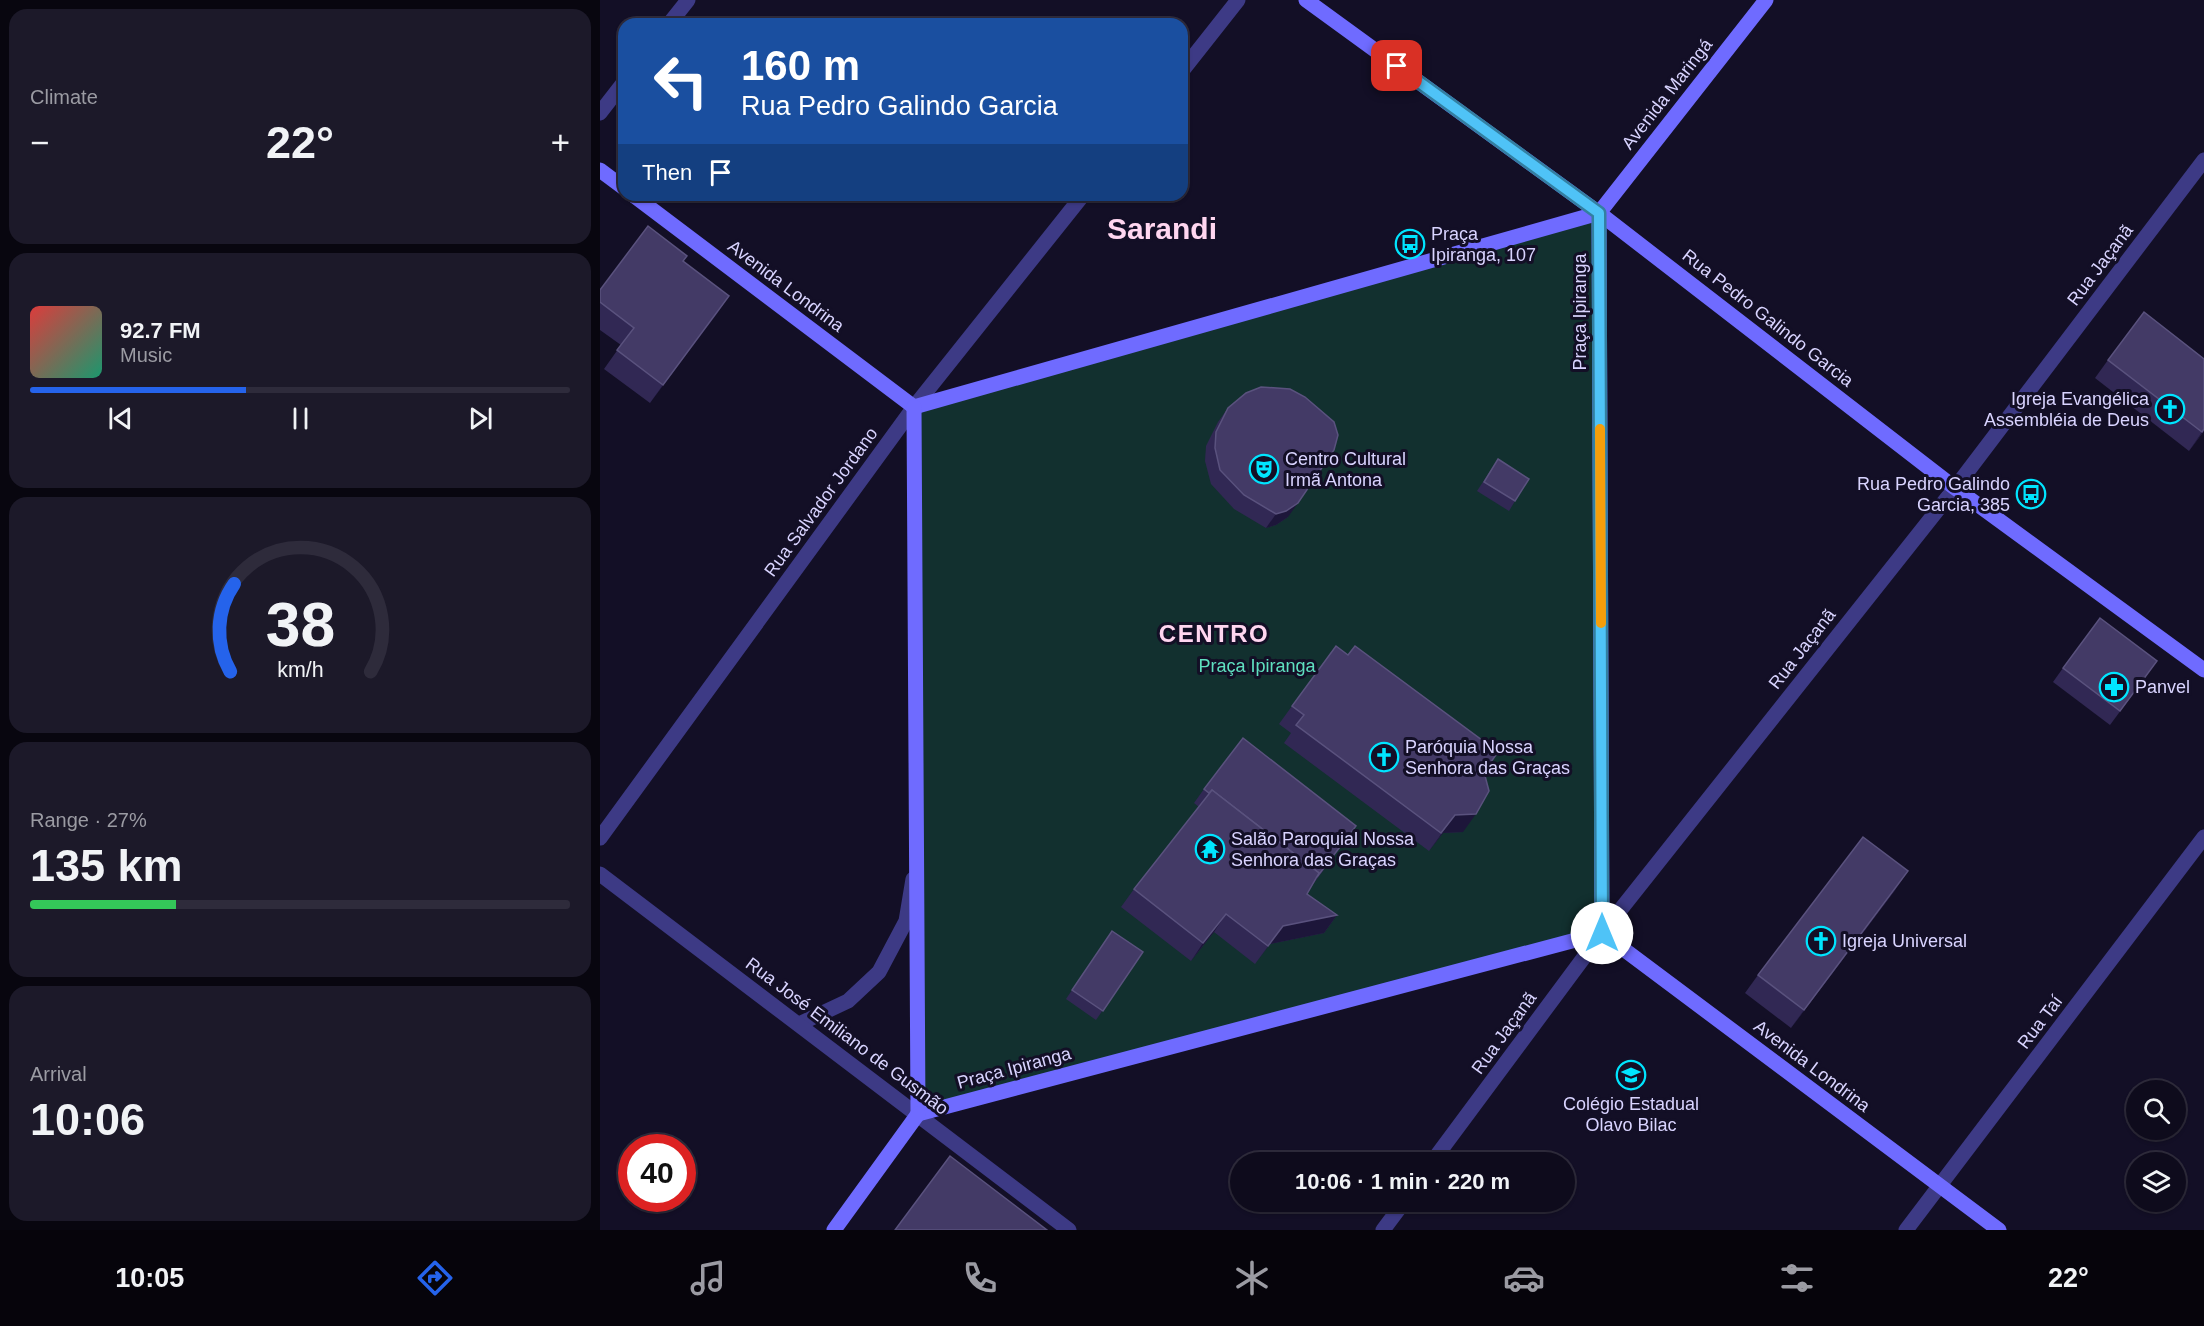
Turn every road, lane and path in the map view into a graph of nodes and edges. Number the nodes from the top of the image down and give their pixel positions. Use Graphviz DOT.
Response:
graph roads {
  1 [pos="687,0"];
  2 [pos="1238,0"];
  3 [pos="1305,0"];
  4 [pos="1766,0"];
  5 [pos="674,18"];
  6 [pos="1188,63"];
  7 [pos="618,90"];
  8 [pos="600,113"];
  9 [pos="2204,160"];
  10 [pos="600,170"];
  11 [pos="618,184"];
  12 [pos="641,201"];
  13 [pos="1078,201"];
  14 [pos="1599,213"];
  15 [pos="914,408"];
  16 [pos="1955,488"];
  17 [pos="2204,670"];
  18 [pos="2204,837"];
  19 [pos="600,838"];
  20 [pos="916,858"];
  21 [pos="600,874"];
  22 [pos="1602,933"];
  23 [pos="799,1024"];
  24 [pos="918,1114"];
  25 [pos="1439,1152"];
  26 [pos="1940,1186"];
  27 [pos="1396,1212"];
  28 [pos="834,1230"];
  29 [pos="1069,1230"];
  30 [pos="1383,1230"];
  31 [pos="1906,1230"];
  32 [pos="1999,1230"];
  1 -- 5 [label="street"];
  2 -- 6 [label="street"];
  3 -- 14 [label="street, Rua Pedro Galindo Garcia"];
  4 -- 14 [label="street, Avenida Maringá"];
  7 -- 8 [label="street"];
  9 -- 16 [label="street, Rua Jaçanã"];
  10 -- 11 [label="street"];
  12 -- 15 [label="street, Avenida Londrina"];
  13 -- 15 [label="street, Rua Salvador Jordano"];
  14 -- 15 [label="street"];
  14 -- 16 [label="street, Rua Pedro Galindo Garcia"];
  14 -- 22 [label="street, Praça Ipiranga"];
  15 -- 19 [label="street, Rua Salvador Jordano"];
  15 -- 20 [label="street"];
  16 -- 17 [label="street, Rua Pedro Galindo Garcia"];
  16 -- 22 [label="street, Rua Jaçanã"];
  18 -- 26 [label="street, Rua Taí"];
  20 -- 23 [label="street"];
  20 -- 24 [label="street"];
  21 -- 23 [label="street, Rua José Emiliano de Gusmão"];
  22 -- 24 [label="street, Praça Ipiranga"];
  22 -- 25 [label="street, Rua Jaçanã"];
  22 -- 26 [label="street, Avenida Londrina"];
  23 -- 24 [label="street, Rua José Emiliano de Gusmão"];
  24 -- 28 [label="street"];
  24 -- 29 [label="street, Rua José Emiliano de Gusmão"];
  26 -- 31 [label="street, Rua Taí"];
  26 -- 32 [label="street, Avenida Londrina"];
  27 -- 30 [label="street"];
}
